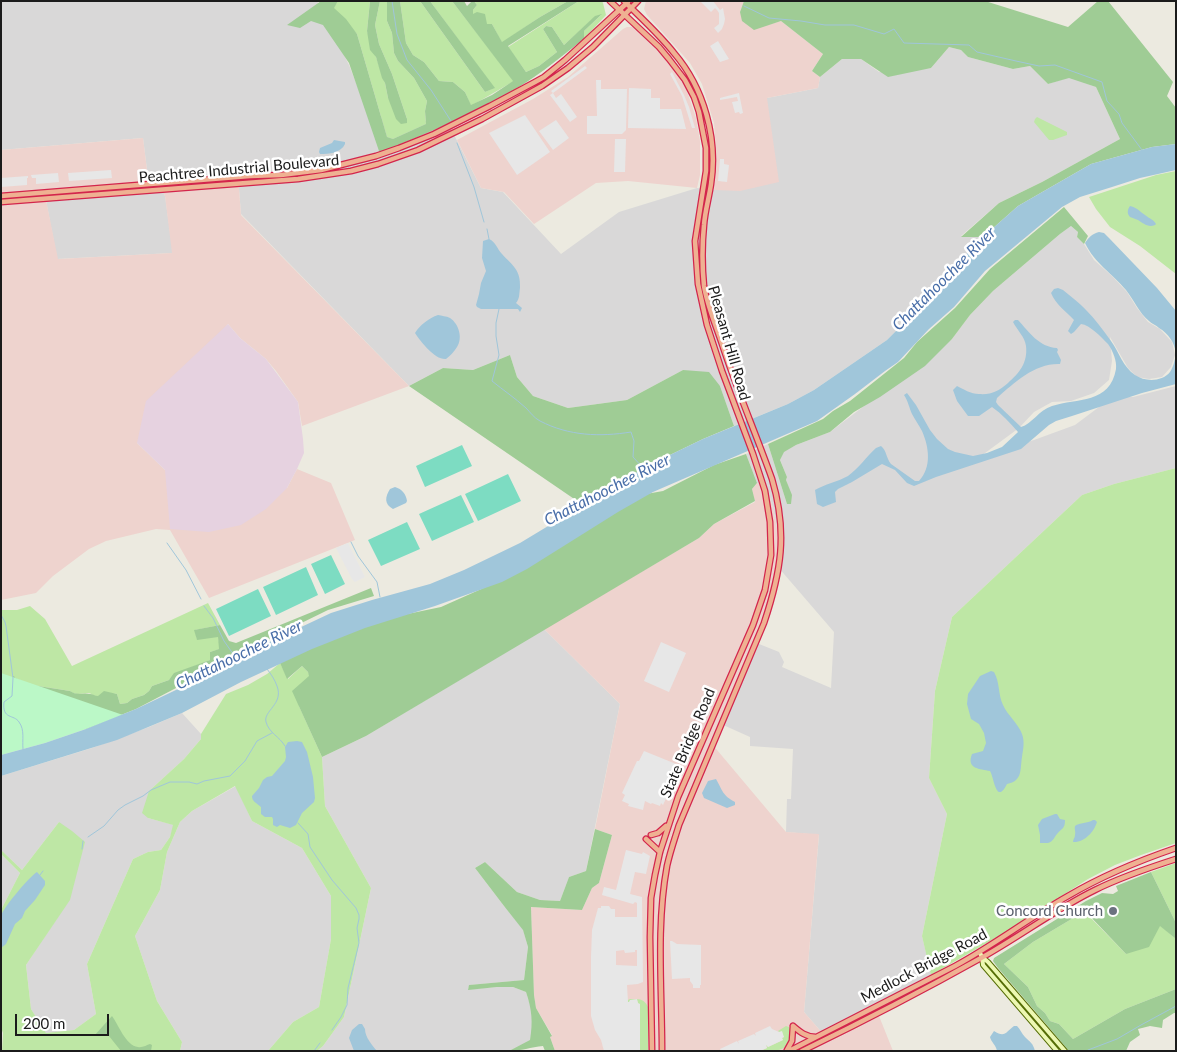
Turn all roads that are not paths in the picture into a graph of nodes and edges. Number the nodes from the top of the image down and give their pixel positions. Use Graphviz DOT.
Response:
graph roads {
  1 [pos="610,1"];
  2 [pos="638,1"];
  3 [pos="626,2"];
  4 [pos="632,9"];
  5 [pos="619,10"];
  6 [pos="625,16"];
  7 [pos="1,196"];
  8 [pos="1,202"];
  9 [pos="695,241"];
  10 [pos="704,288"];
  11 [pos="753,454"];
  12 [pos="763,454"];
  13 [pos="669,823"];
  14 [pos="651,835"];
  15 [pos="646,839"];
  16 [pos="1176,848"];
  17 [pos="660,852"];
  18 [pos="1176,858"];
  19 [pos="980,952"];
  20 [pos="982,958"];
  21 [pos="817,1037"];
  22 [pos="820,1042"];
  23 [pos="652,1051"];
  24 [pos="662,1051"];
  25 [pos="788,1051"];
  26 [pos="802,1051"];
  27 [pos="815,1051"];
  28 [pos="1057,1051"];
  29 [pos="1065,1051"];
  1 -- 5 [label="highway, Pleasant Hill Road"];
  2 -- 4 [label="highway, Peachtree Industrial Boulevard"];
  3 -- 4 [label="highway, Pleasant Hill Road"];
  3 -- 5 [label="highway, Peachtree Industrial Boulevard"];
  4 -- 6 [label="highway, Peachtree Industrial Boulevard"];
  4 -- 10 [label="highway, Pleasant Hill Road"];
  5 -- 6 [label="highway, Pleasant Hill Road"];
  5 -- 7 [label="highway, Peachtree Industrial Boulevard"];
  6 -- 8 [label="highway, Peachtree Industrial Boulevard"];
  6 -- 9 [label="highway, Pleasant Hill Road"];
  9 -- 10 [label="highway"];
  9 -- 11 [label="highway, Pleasant Hill Road"];
  10 -- 12 [label="highway, Pleasant Hill Road"];
  11 -- 13 [label="highway, State Bridge Road"];
  12 -- 24 [label="highway, State Bridge Road"];
  13 -- 14 [label="highway"];
  13 -- 17 [label="highway, State Bridge Road"];
  15 -- 17 [label="highway"];
  16 -- 19 [label="highway, Medlock Bridge Road"];
  17 -- 23 [label="highway, State Bridge Road"];
  18 -- 20 [label="highway, Medlock Bridge Road"];
  19 -- 20 [label="main road"];
  19 -- 21 [label="highway, Medlock Bridge Road"];
  20 -- 22 [label="highway, Medlock Bridge Road"];
  20 -- 28 [label="main road"];
  20 -- 29 [label="main road"];
  21 -- 25 [label="highway, Medlock Bridge Road"];
  21 -- 25 [label="highway"];
  22 -- 26 [label="highway, Medlock Bridge Road"];
  22 -- 27 [label="highway"];
}
